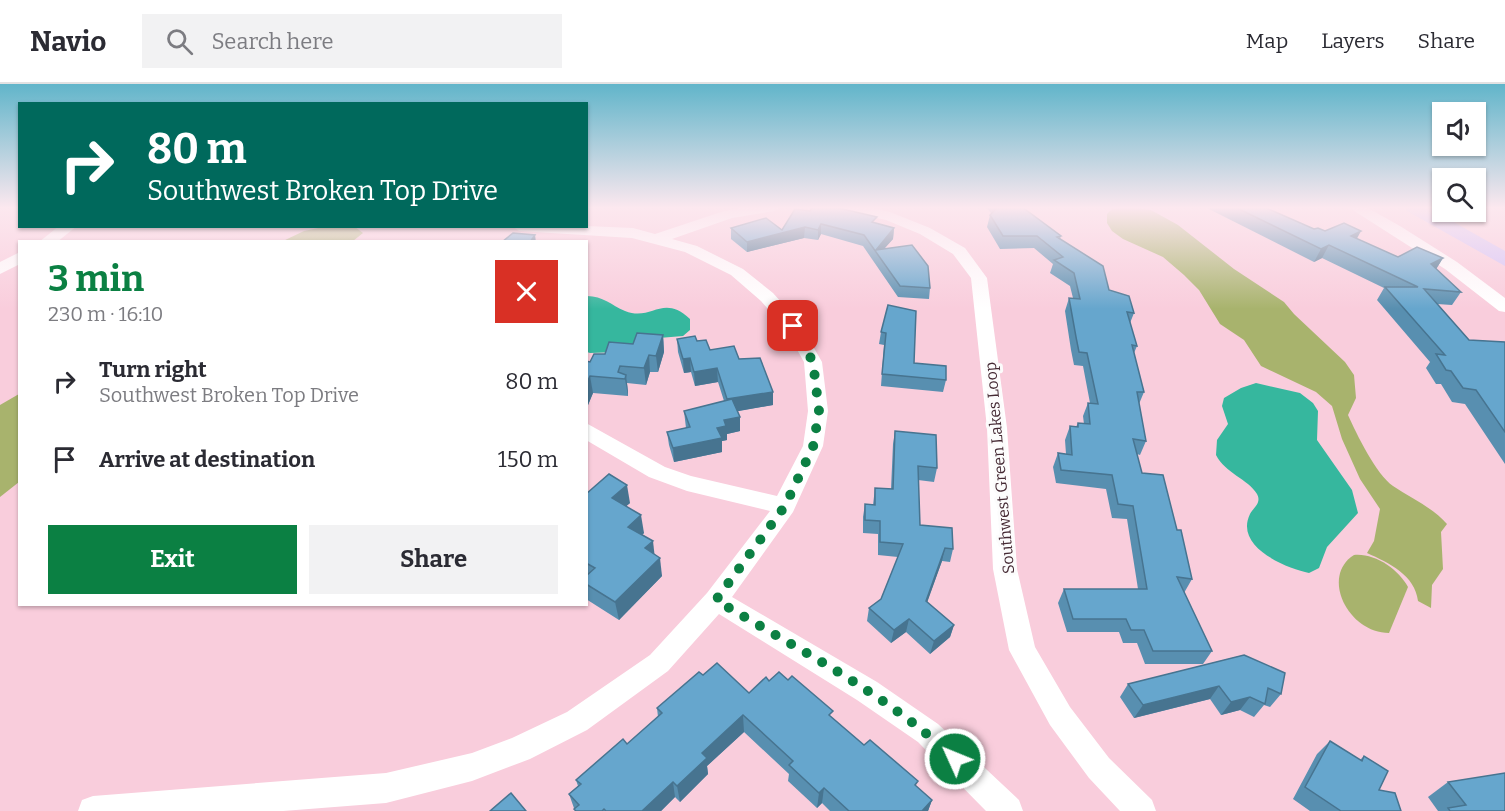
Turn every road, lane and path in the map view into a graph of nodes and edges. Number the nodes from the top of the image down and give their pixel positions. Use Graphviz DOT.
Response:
graph roads {
  1 [pos="663,241"];
  2 [pos="942,241"];
  3 [pos="1412,241"];
  4 [pos="1472,241"];
  5 [pos="1491,241"];
  6 [pos="1505,249"];
  7 [pos="18,258"];
  8 [pos="1505,260"];
  9 [pos="0,269"];
  10 [pos="1505,307"];
  11 [pos="588,431"];
  12 [pos="785,506"];
  13 [pos="716,600"];
  14 [pos="179,808"];
  15 [pos="93,811"];
  16 [pos="1008,811"];
  17 [pos="1141,811"];
  1 -- 12 [label="street"];
  2 -- 17 [label="street, Southwest Green Lakes Loop"];
  3 -- 10 [label="street"];
  4 -- 8 [label="main road"];
  5 -- 6 [label="main road"];
  7 -- 9 [label="street"];
  11 -- 12 [label="street"];
  12 -- 13 [label="street"];
  13 -- 14 [label="street"];
  13 -- 16 [label="street"];
  14 -- 15 [label="street"];
}
